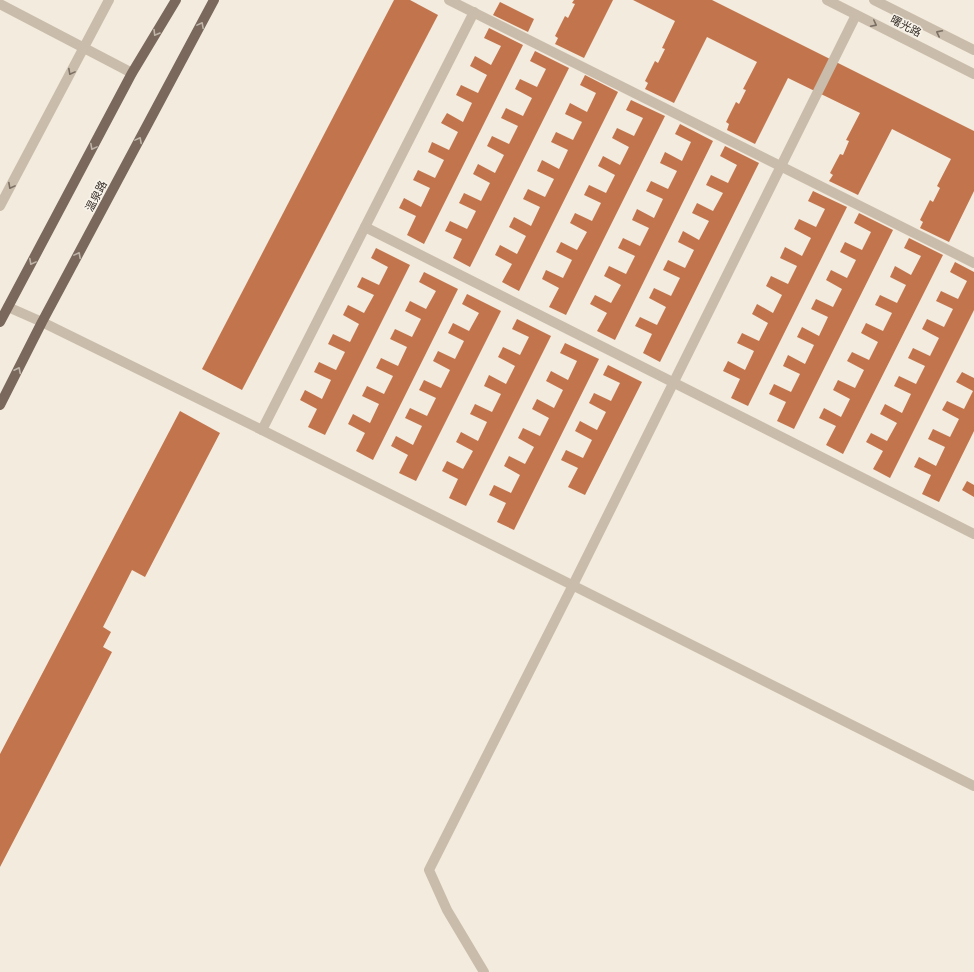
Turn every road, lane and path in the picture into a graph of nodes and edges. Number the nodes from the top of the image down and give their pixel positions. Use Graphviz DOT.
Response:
graph roads {
  1 [pos="109,0"];
  2 [pos="176,0"];
  3 [pos="214,0"];
  4 [pos="449,0"];
  5 [pos="827,0"];
  6 [pos="874,0"];
  7 [pos="0,4"];
  8 [pos="474,12"];
  9 [pos="856,15"];
  10 [pos="974,50"];
  11 [pos="132,73"];
  12 [pos="974,74"];
  13 [pos="781,166"];
  14 [pos="0,206"];
  15 [pos="365,227"];
  16 [pos="974,263"];
  17 [pos="8,307"];
  18 [pos="0,322"];
  19 [pos="42,322"];
  20 [pos="673,382"];
  21 [pos="0,405"];
  22 [pos="262,430"];
  23 [pos="974,534"];
  24 [pos="573,585"];
  25 [pos="974,786"];
  26 [pos="484,972"];
  1 -- 14 [label="street, one-way"];
  2 -- 11 [label="main road, one-way"];
  19 -- 3 [label="main road, 温泉路, one-way"];
  4 -- 8 [label="street"];
  5 -- 9 [label="street, 曙光路"];
  10 -- 6 [label="street, 曙光路, one-way"];
  7 -- 11 [label="street"];
  8 -- 13 [label="street"];
  8 -- 15 [label="street"];
  9 -- 12 [label="street, 曙光路, one-way"];
  9 -- 13 [label="street"];
  11 -- 17 [label="main road, one-way"];
  13 -- 16 [label="street"];
  13 -- 20 [label="street"];
  15 -- 20 [label="street"];
  15 -- 22 [label="street"];
  17 -- 18 [label="main road"];
  17 -- 19 [label="street"];
  21 -- 19 [label="main road, 温泉路, one-way"];
  19 -- 22 [label="street"];
  20 -- 23 [label="street"];
  20 -- 24 [label="street"];
  22 -- 24 [label="street"];
  24 -- 25 [label="street"];
  24 -- 26 [label="street"];
}
